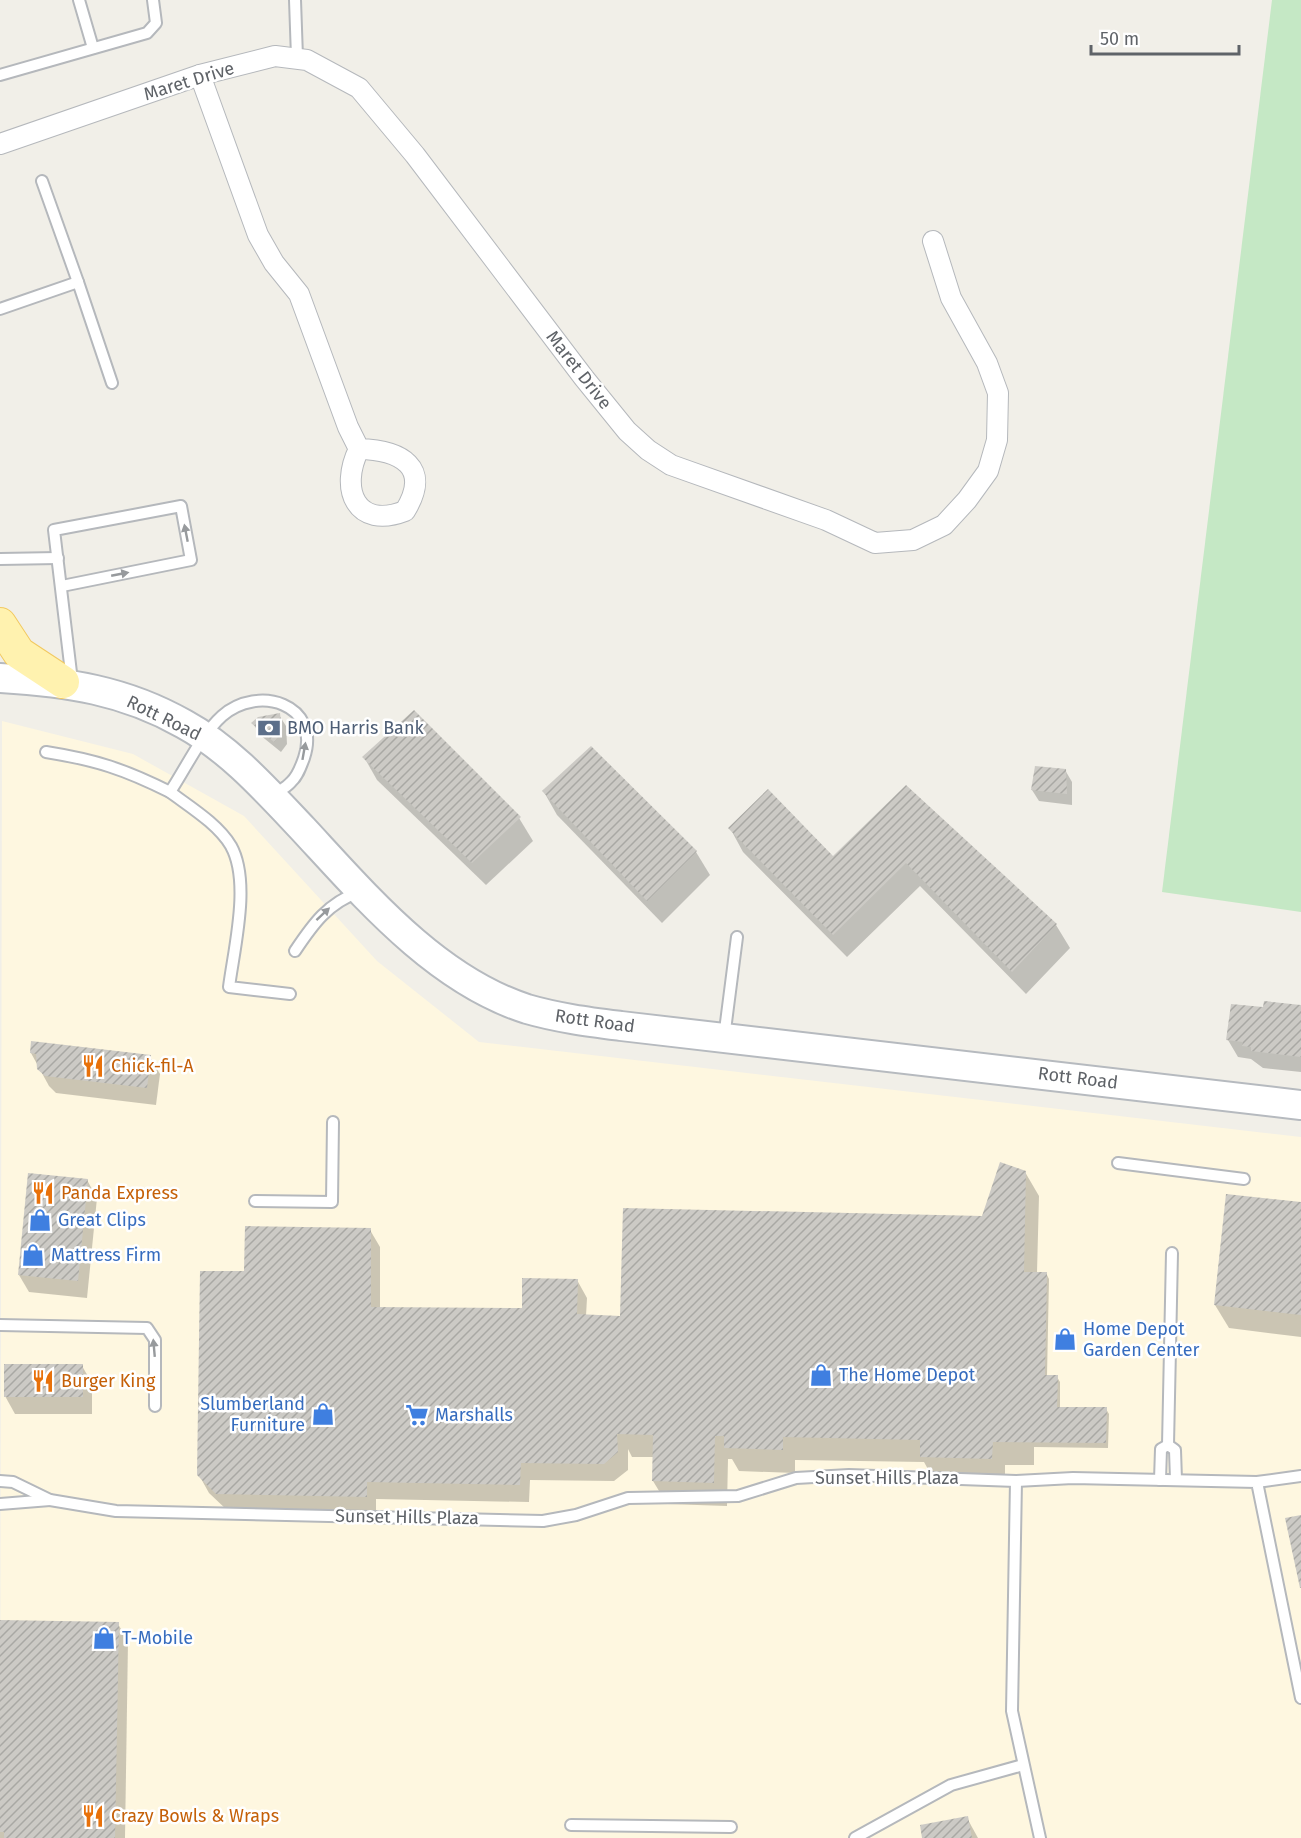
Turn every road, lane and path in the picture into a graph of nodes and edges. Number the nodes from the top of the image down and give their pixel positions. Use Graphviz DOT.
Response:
graph roads {
  1 [pos="79,0"];
  2 [pos="153,0"];
  3 [pos="295,0"];
  4 [pos="93,48"];
  5 [pos="297,57"];
  6 [pos="0,75"];
  7 [pos="200,75"];
  8 [pos="0,144"];
  9 [pos="42,181"];
  10 [pos="933,241"];
  11 [pos="78,282"];
  12 [pos="0,309"];
  13 [pos="112,383"];
  14 [pos="359,449"];
  15 [pos="58,558"];
  16 [pos="0,559"];
  17 [pos="62,586"];
  18 [pos="0,624"];
  19 [pos="0,678"];
  20 [pos="67,683"];
  21 [pos="206,738"];
  22 [pos="46,752"];
  23 [pos="170,792"];
  24 [pos="272,796"];
  25 [pos="362,890"];
  26 [pos="736,937"];
  27 [pos="295,951"];
  28 [pos="290,994"];
  29 [pos="724,1038"];
  30 [pos="1301,1105"];
  31 [pos="333,1122"];
  32 [pos="1118,1163"];
  33 [pos="1244,1179"];
  34 [pos="255,1201"];
  35 [pos="1172,1253"];
  36 [pos="0,1325"];
  37 [pos="155,1406"];
  38 [pos="1168,1445"];
  39 [pos="1301,1476"];
  40 [pos="1160,1480"];
  41 [pos="1176,1480"];
  42 [pos="0,1481"];
  43 [pos="1016,1481"];
  44 [pos="1257,1482"];
  45 [pos="50,1500"];
  46 [pos="0,1504"];
  47 [pos="1301,1698"];
  48 [pos="1023,1765"];
  49 [pos="571,1825"];
  50 [pos="730,1827"];
  51 [pos="855,1838"];
  52 [pos="1040,1838"];
  1 -- 4 [label="lane"];
  2 -- 4 [label="lane"];
  3 -- 5 [label="lane"];
  4 -- 6 [label="lane"];
  5 -- 7 [label="street, Maret Drive"];
  5 -- 10 [label="street, Maret Drive"];
  7 -- 8 [label="street, Maret Drive"];
  7 -- 14 [label="street"];
  9 -- 11 [label="lane"];
  11 -- 12 [label="lane"];
  11 -- 13 [label="lane"];
  15 -- 16 [label="lane"];
  15 -- 17 [label="lane"];
  17 -- 15 [label="lane, one-way"];
  17 -- 20 [label="lane"];
  18 -- 20 [label="main road"];
  19 -- 20 [label="street, Rott Road"];
  20 -- 21 [label="street, Rott Road"];
  21 -- 23 [label="lane"];
  21 -- 24 [label="street, Rott Road"];
  24 -- 21 [label="lane, one-way"];
  22 -- 23 [label="lane"];
  23 -- 28 [label="lane"];
  24 -- 25 [label="street, Rott Road"];
  27 -- 25 [label="lane, one-way"];
  25 -- 29 [label="street, Rott Road"];
  26 -- 29 [label="lane"];
  29 -- 30 [label="street, Rott Road"];
  31 -- 34 [label="lane"];
  32 -- 33 [label="lane"];
  35 -- 38 [label="lane"];
  37 -- 36 [label="lane, one-way"];
  38 -- 40 [label="lane"];
  38 -- 41 [label="lane"];
  39 -- 44 [label="lane, Sunset Hills Plaza"];
  40 -- 41 [label="lane, Sunset Hills Plaza"];
  40 -- 43 [label="lane, Sunset Hills Plaza"];
  41 -- 44 [label="lane, Sunset Hills Plaza"];
  42 -- 45 [label="lane, Sunset Hills Plaza"];
  43 -- 45 [label="lane, Sunset Hills Plaza"];
  43 -- 48 [label="lane"];
  44 -- 47 [label="lane"];
  45 -- 46 [label="lane, Sunset Hills Plaza"];
  48 -- 51 [label="lane"];
  48 -- 52 [label="lane"];
  49 -- 50 [label="lane"];
}
